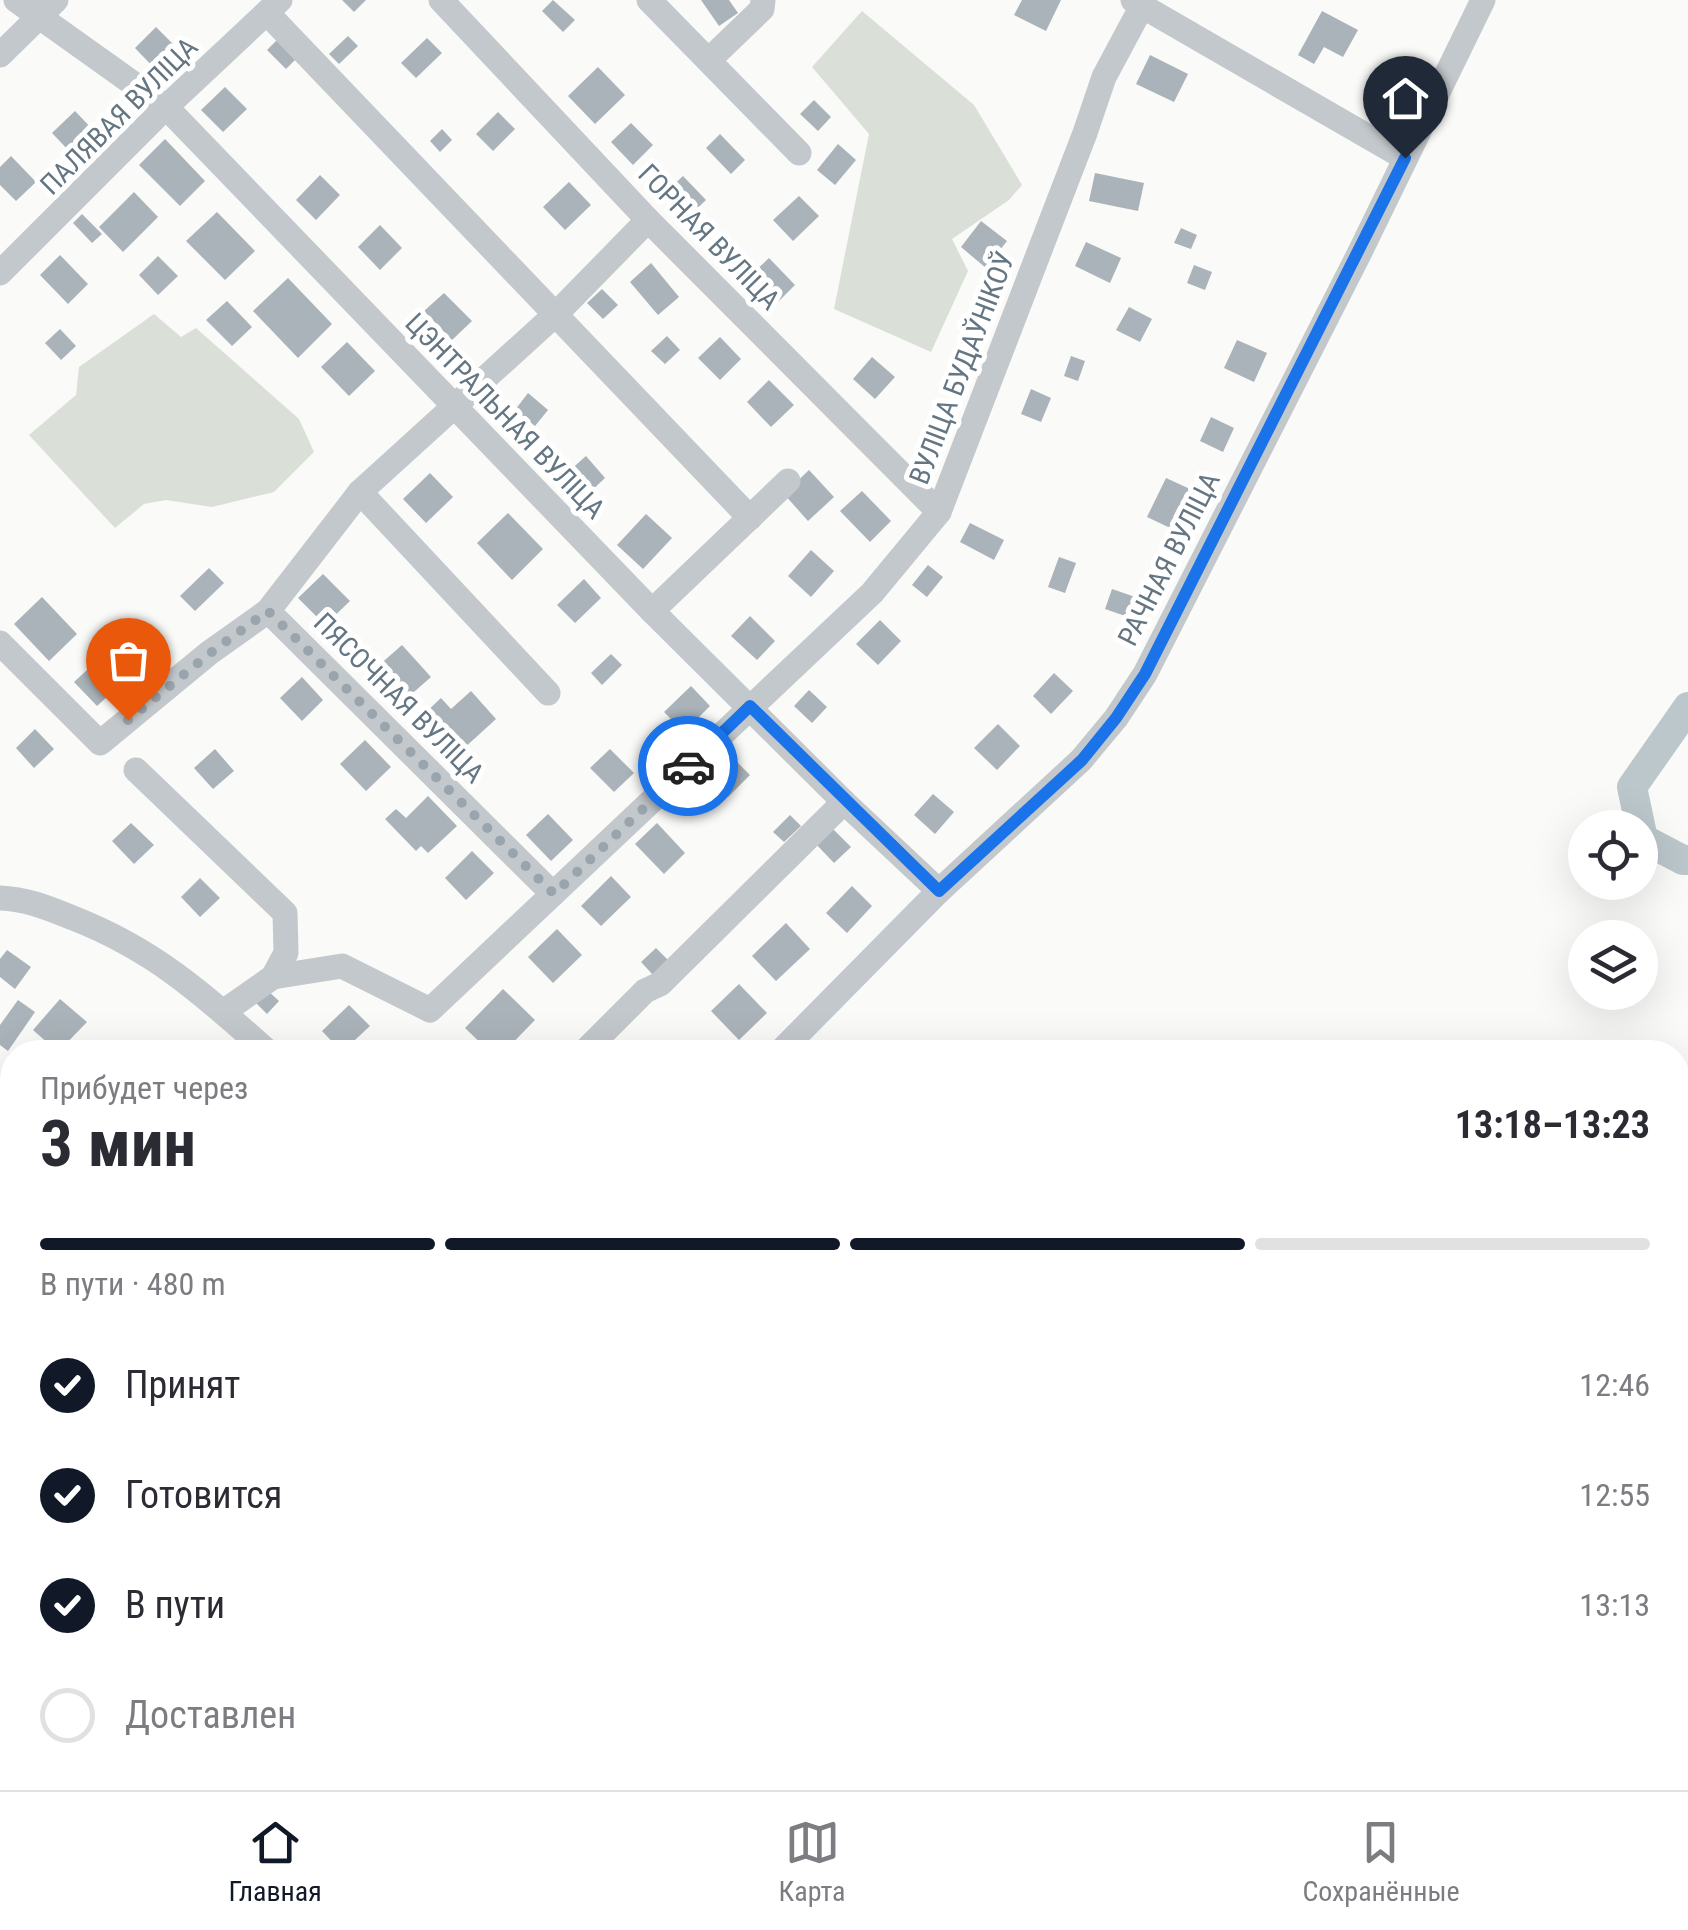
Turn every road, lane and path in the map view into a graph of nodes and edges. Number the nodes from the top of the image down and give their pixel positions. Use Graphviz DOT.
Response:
graph roads {
  1 [pos="16,0"];
  2 [pos="442,0"];
  3 [pos="649,0"];
  4 [pos="763,0"];
  5 [pos="1483,0"];
  6 [pos="1138,3"];
  7 [pos="274,7"];
  8 [pos="48,9"];
  9 [pos="0,56"];
  10 [pos="709,60"];
  11 [pos="166,107"];
  12 [pos="799,153"];
  13 [pos="1405,158"];
  14 [pos="648,220"];
  15 [pos="0,273"];
  16 [pos="557,313"];
  17 [pos="453,407"];
  18 [pos="788,481"];
  19 [pos="360,492"];
  20 [pos="939,512"];
  21 [pos="750,518"];
  22 [pos="268,611"];
  23 [pos="652,611"];
  24 [pos="0,643"];
  25 [pos="548,693"];
  26 [pos="750,706"];
  27 [pos="136,770"];
  28 [pos="844,802"];
  29 [pos="939,891"];
  30 [pos="554,894"];
  31 [pos="0,898"];
  32 [pos="273,978"];
  33 [pos="222,1012"];
  34 [pos="254,1040"];
  35 [pos="596,1040"];
  36 [pos="792,1040"];
  1 -- 8 [label="street, ЦЭНТРАЛЬНАЯ ВУЛІЦА"];
  2 -- 14 [label="street, ГОРНАЯ ВУЛІЦА"];
  3 -- 10 [label="street"];
  4 -- 10 [label="street"];
  5 -- 13 [label="street, РАЧНАЯ ВУЛІЦА"];
  6 -- 13 [label="street"];
  6 -- 20 [label="street, ВУЛІЦА БУДАЎНІКОЎ"];
  7 -- 11 [label="street, ПАЛЯВАЯ ВУЛІЦА"];
  7 -- 16 [label="street"];
  8 -- 9 [label="street"];
  8 -- 11 [label="street, ЦЭНТРАЛЬНАЯ ВУЛІЦА"];
  10 -- 12 [label="street"];
  11 -- 15 [label="street, ПАЛЯВАЯ ВУЛІЦА"];
  11 -- 17 [label="street, ЦЭНТРАЛЬНАЯ ВУЛІЦА"];
  13 -- 29 [label="street, РАЧНАЯ ВУЛІЦА"];
  14 -- 16 [label="street"];
  14 -- 20 [label="street, ГОРНАЯ ВУЛІЦА"];
  16 -- 17 [label="street"];
  16 -- 21 [label="street"];
  17 -- 19 [label="street"];
  17 -- 23 [label="street, ЦЭНТРАЛЬНАЯ ВУЛІЦА"];
  18 -- 21 [label="street"];
  19 -- 22 [label="street"];
  19 -- 25 [label="street"];
  20 -- 26 [label="street, ВУЛІЦА БУДАЎНІКОЎ"];
  21 -- 23 [label="street"];
  22 -- 24 [label="street"];
  22 -- 30 [label="street, ПЯСОЧНАЯ ВУЛІЦА"];
  23 -- 26 [label="street, ЦЭНТРАЛЬНАЯ ВУЛІЦА"];
  26 -- 28 [label="street, ЦЭНТРАЛЬНАЯ ВУЛІЦА"];
  26 -- 30 [label="street, ВУЛІЦА БУДАЎНІКОЎ"];
  27 -- 32 [label="street"];
  28 -- 29 [label="street, ЦЭНТРАЛЬНАЯ ВУЛІЦА"];
  28 -- 35 [label="street"];
  29 -- 36 [label="street, РАЧНАЯ ВУЛІЦА"];
  30 -- 32 [label="street, ВУЛІЦА БУДАЎНІКОЎ"];
  31 -- 33 [label="street"];
  32 -- 33 [label="street"];
  33 -- 34 [label="street"];
}
